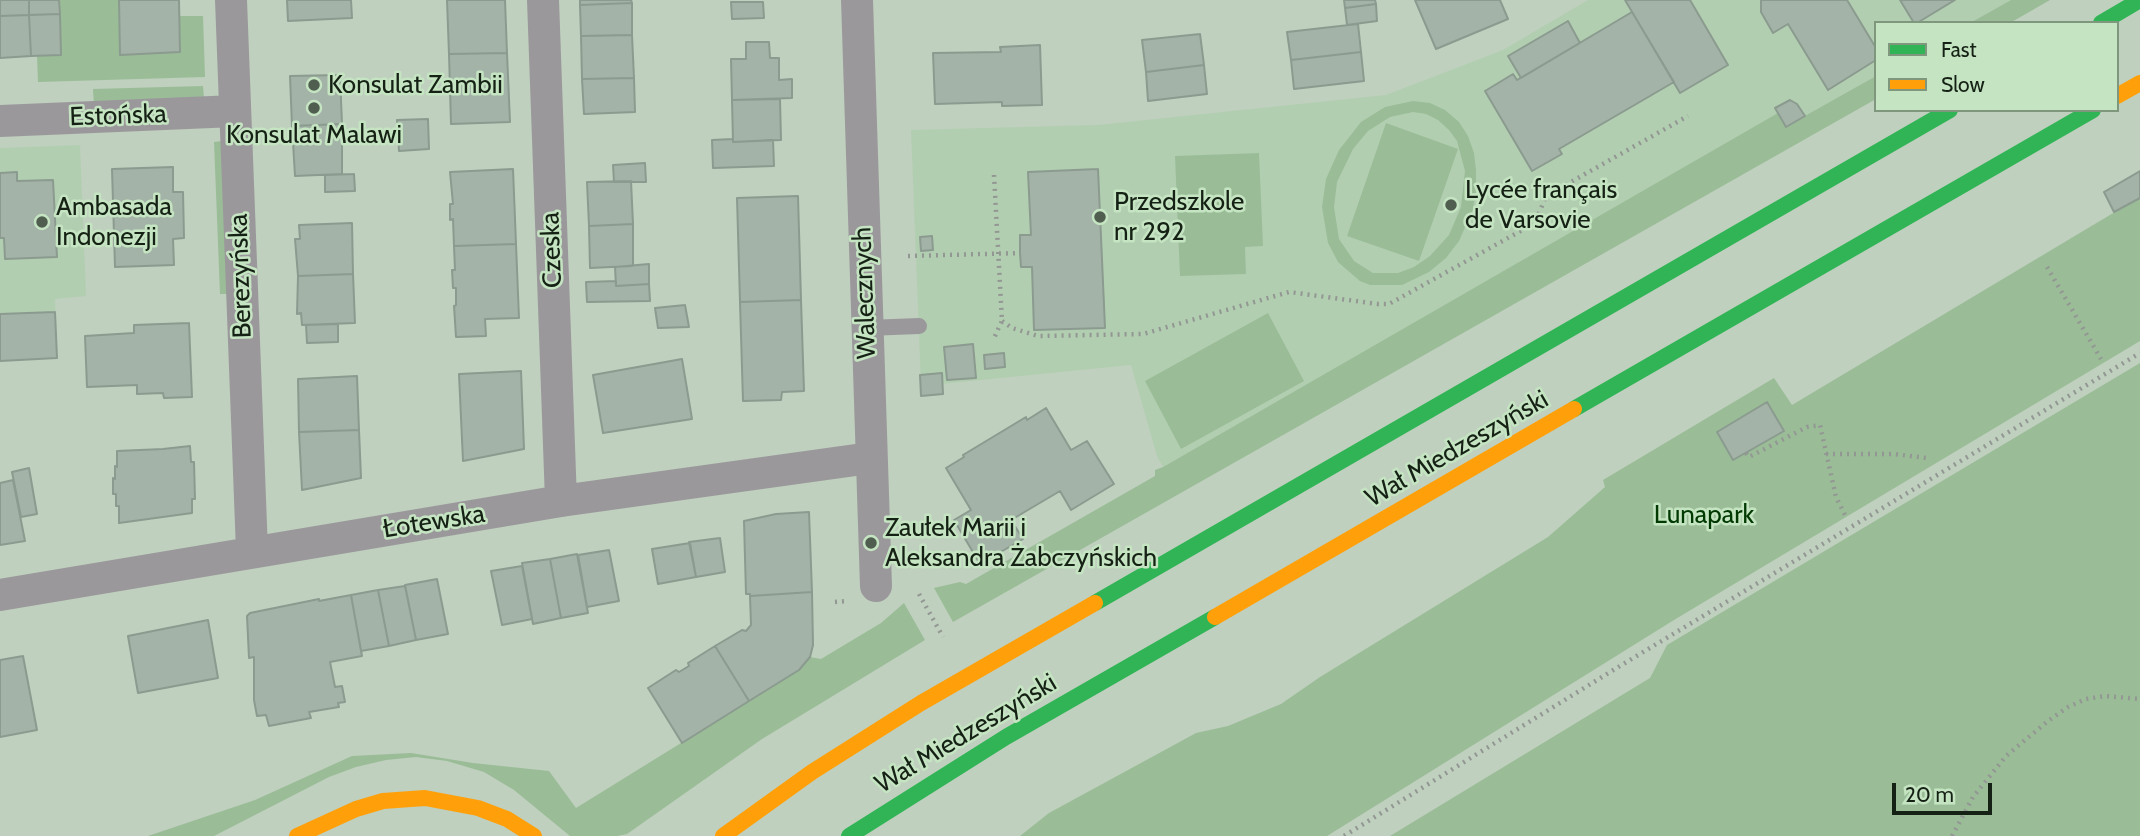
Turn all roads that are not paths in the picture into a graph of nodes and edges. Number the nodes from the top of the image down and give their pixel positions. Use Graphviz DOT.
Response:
graph roads {
  1 [pos="231,0"];
  2 [pos="543,0"];
  3 [pos="857,0"];
  4 [pos="2140,0"];
  5 [pos="2104,21"];
  6 [pos="2140,83"];
  7 [pos="2119,95"];
  8 [pos="235,111"];
  9 [pos="1947,112"];
  10 [pos="2090,112"];
  11 [pos="0,121"];
  12 [pos="919,326"];
  13 [pos="866,328"];
  14 [pos="870,458"];
  15 [pos="561,501"];
  16 [pos="252,551"];
  17 [pos="876,586"];
  18 [pos="0,595"];
  19 [pos="446,801"];
  20 [pos="469,821"];
  21 [pos="297,836"];
  22 [pos="534,836"];
  23 [pos="723,836"];
  24 [pos="849,836"];
  1 -- 8 [label="street, Berezyńska"];
  2 -- 15 [label="street, Czeska"];
  3 -- 13 [label="street, Walecznych"];
  4 -- 5 [label="main road"];
  6 -- 7 [label="main road"];
  8 -- 11 [label="street, Estońska"];
  8 -- 16 [label="street, Berezyńska"];
  9 -- 23 [label="main road, Wał Miedzeszyński"];
  10 -- 24 [label="main road, Wał Miedzeszyński"];
  12 -- 13 [label="lane"];
  13 -- 14 [label="street, Walecznych"];
  14 -- 15 [label="street, Łotewska"];
  14 -- 17 [label="street, Walecznych"];
  15 -- 16 [label="street, Łotewska"];
  16 -- 18 [label="street, Łotewska"];
  19 -- 20 [label="main road"];
  19 -- 21 [label="main road"];
  19 -- 22 [label="main road"];
}
